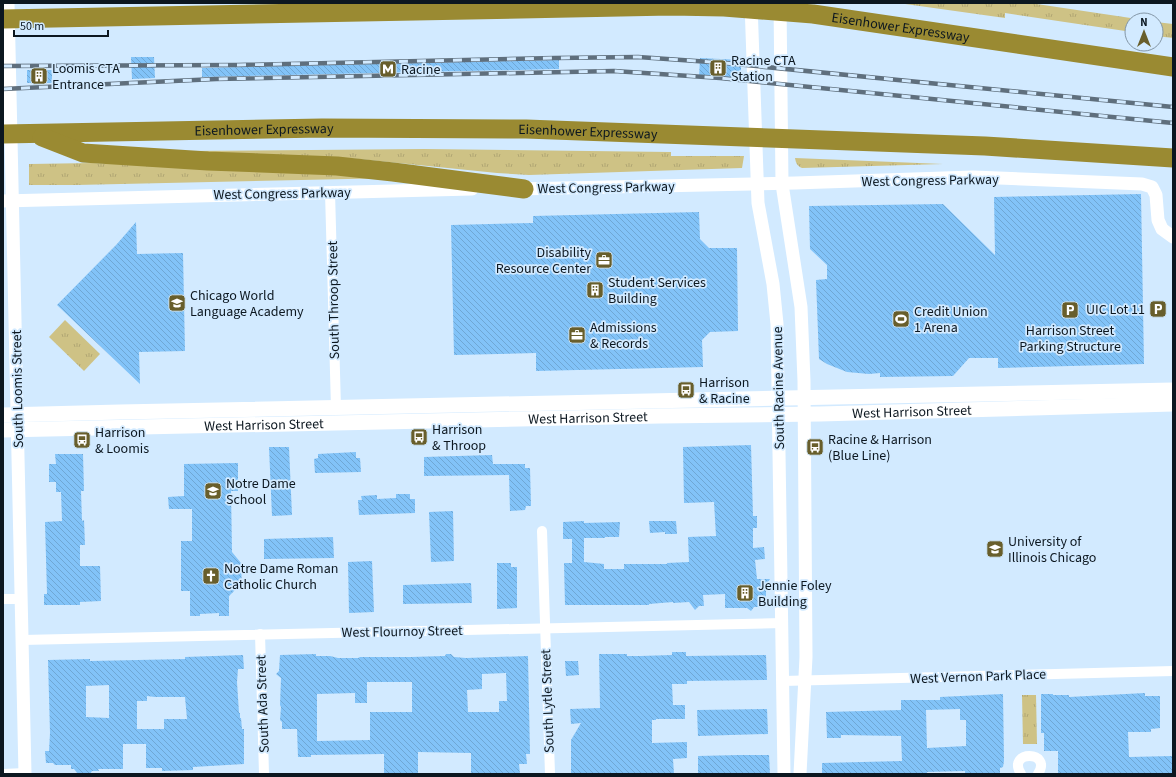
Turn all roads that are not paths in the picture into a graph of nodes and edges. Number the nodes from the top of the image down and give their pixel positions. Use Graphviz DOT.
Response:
graph roads {
  1 [pos="8,3"];
  2 [pos="180,3"];
  3 [pos="752,3"];
  4 [pos="780,3"];
  5 [pos="139,16"];
  6 [pos="3,19"];
  7 [pos="1173,67"];
  8 [pos="33,133"];
  9 [pos="3,134"];
  10 [pos="1173,158"];
  11 [pos="757,184"];
  12 [pos="782,184"];
  13 [pos="524,188"];
  14 [pos="330,192"];
  15 [pos="8,200"];
  16 [pos="1173,237"];
  17 [pos="1173,390"];
  18 [pos="778,398"];
  19 [pos="804,398"];
  20 [pos="1173,404"];
  21 [pos="336,408"];
  22 [pos="778,414"];
  23 [pos="805,414"];
  24 [pos="10,423"];
  25 [pos="542,531"];
  26 [pos="3,599"];
  27 [pos="21,599"];
  28 [pos="782,623"];
  29 [pos="545,629"];
  30 [pos="260,634"];
  31 [pos="22,640"];
  32 [pos="1173,671"];
  33 [pos="805,680"];
  34 [pos="783,681"];
  35 [pos="3,774"];
  36 [pos="25,774"];
  37 [pos="264,774"];
  38 [pos="550,774"];
  39 [pos="784,774"];
  40 [pos="800,774"];
  41 [pos="1021,774"];
  42 [pos="1038,774"];
  1 -- 15 [label="street, South Loomis Street"];
  2 -- 5 [label="highway"];
  3 -- 11 [label="street, South Racine Avenue"];
  4 -- 12 [label="street, South Racine Avenue"];
  5 -- 6 [label="highway, Eisenhower Expressway"];
  5 -- 7 [label="highway, Eisenhower Expressway"];
  8 -- 9 [label="highway, Eisenhower Expressway"];
  8 -- 10 [label="highway, Eisenhower Expressway"];
  8 -- 13 [label="highway"];
  11 -- 12 [label="street, West Congress Parkway"];
  11 -- 13 [label="street, West Congress Parkway"];
  11 -- 18 [label="street, South Racine Avenue"];
  12 -- 16 [label="street, West Congress Parkway"];
  12 -- 19 [label="street, South Racine Avenue"];
  13 -- 14 [label="street, West Congress Parkway"];
  14 -- 15 [label="street, West Congress Parkway"];
  14 -- 21 [label="street, South Throop Street"];
  15 -- 24 [label="street, South Loomis Street"];
  17 -- 19 [label="main road, West Harrison Street"];
  18 -- 19 [label="main road, West Harrison Street"];
  18 -- 21 [label="main road, West Harrison Street"];
  18 -- 22 [label="street, South Racine Avenue"];
  19 -- 23 [label="street, South Racine Avenue"];
  20 -- 23 [label="main road, West Harrison Street"];
  21 -- 24 [label="main road, West Harrison Street"];
  22 -- 23 [label="main road, West Harrison Street"];
  22 -- 24 [label="main road, West Harrison Street"];
  22 -- 28 [label="street, South Racine Avenue"];
  23 -- 33 [label="street, South Racine Avenue"];
  24 -- 27 [label="street, South Loomis Street"];
  25 -- 29 [label="street, South Lytle Street"];
  26 -- 27 [label="street"];
  27 -- 31 [label="street, South Loomis Street"];
  28 -- 29 [label="street, West Flournoy Street"];
  28 -- 34 [label="street, South Racine Avenue"];
  29 -- 30 [label="street, West Flournoy Street"];
  29 -- 38 [label="street, South Lytle Street"];
  30 -- 31 [label="street, West Flournoy Street"];
  30 -- 37 [label="street, South Ada Street"];
  31 -- 36 [label="street, South Loomis Street"];
  32 -- 33 [label="street, West Vernon Park Place"];
  33 -- 34 [label="street, West Vernon Park Place"];
  33 -- 40 [label="street, South Racine Avenue"];
  34 -- 39 [label="street, South Racine Avenue"];
  35 -- 36 [label="street"];
  41 -- 42 [label="street"];
}
